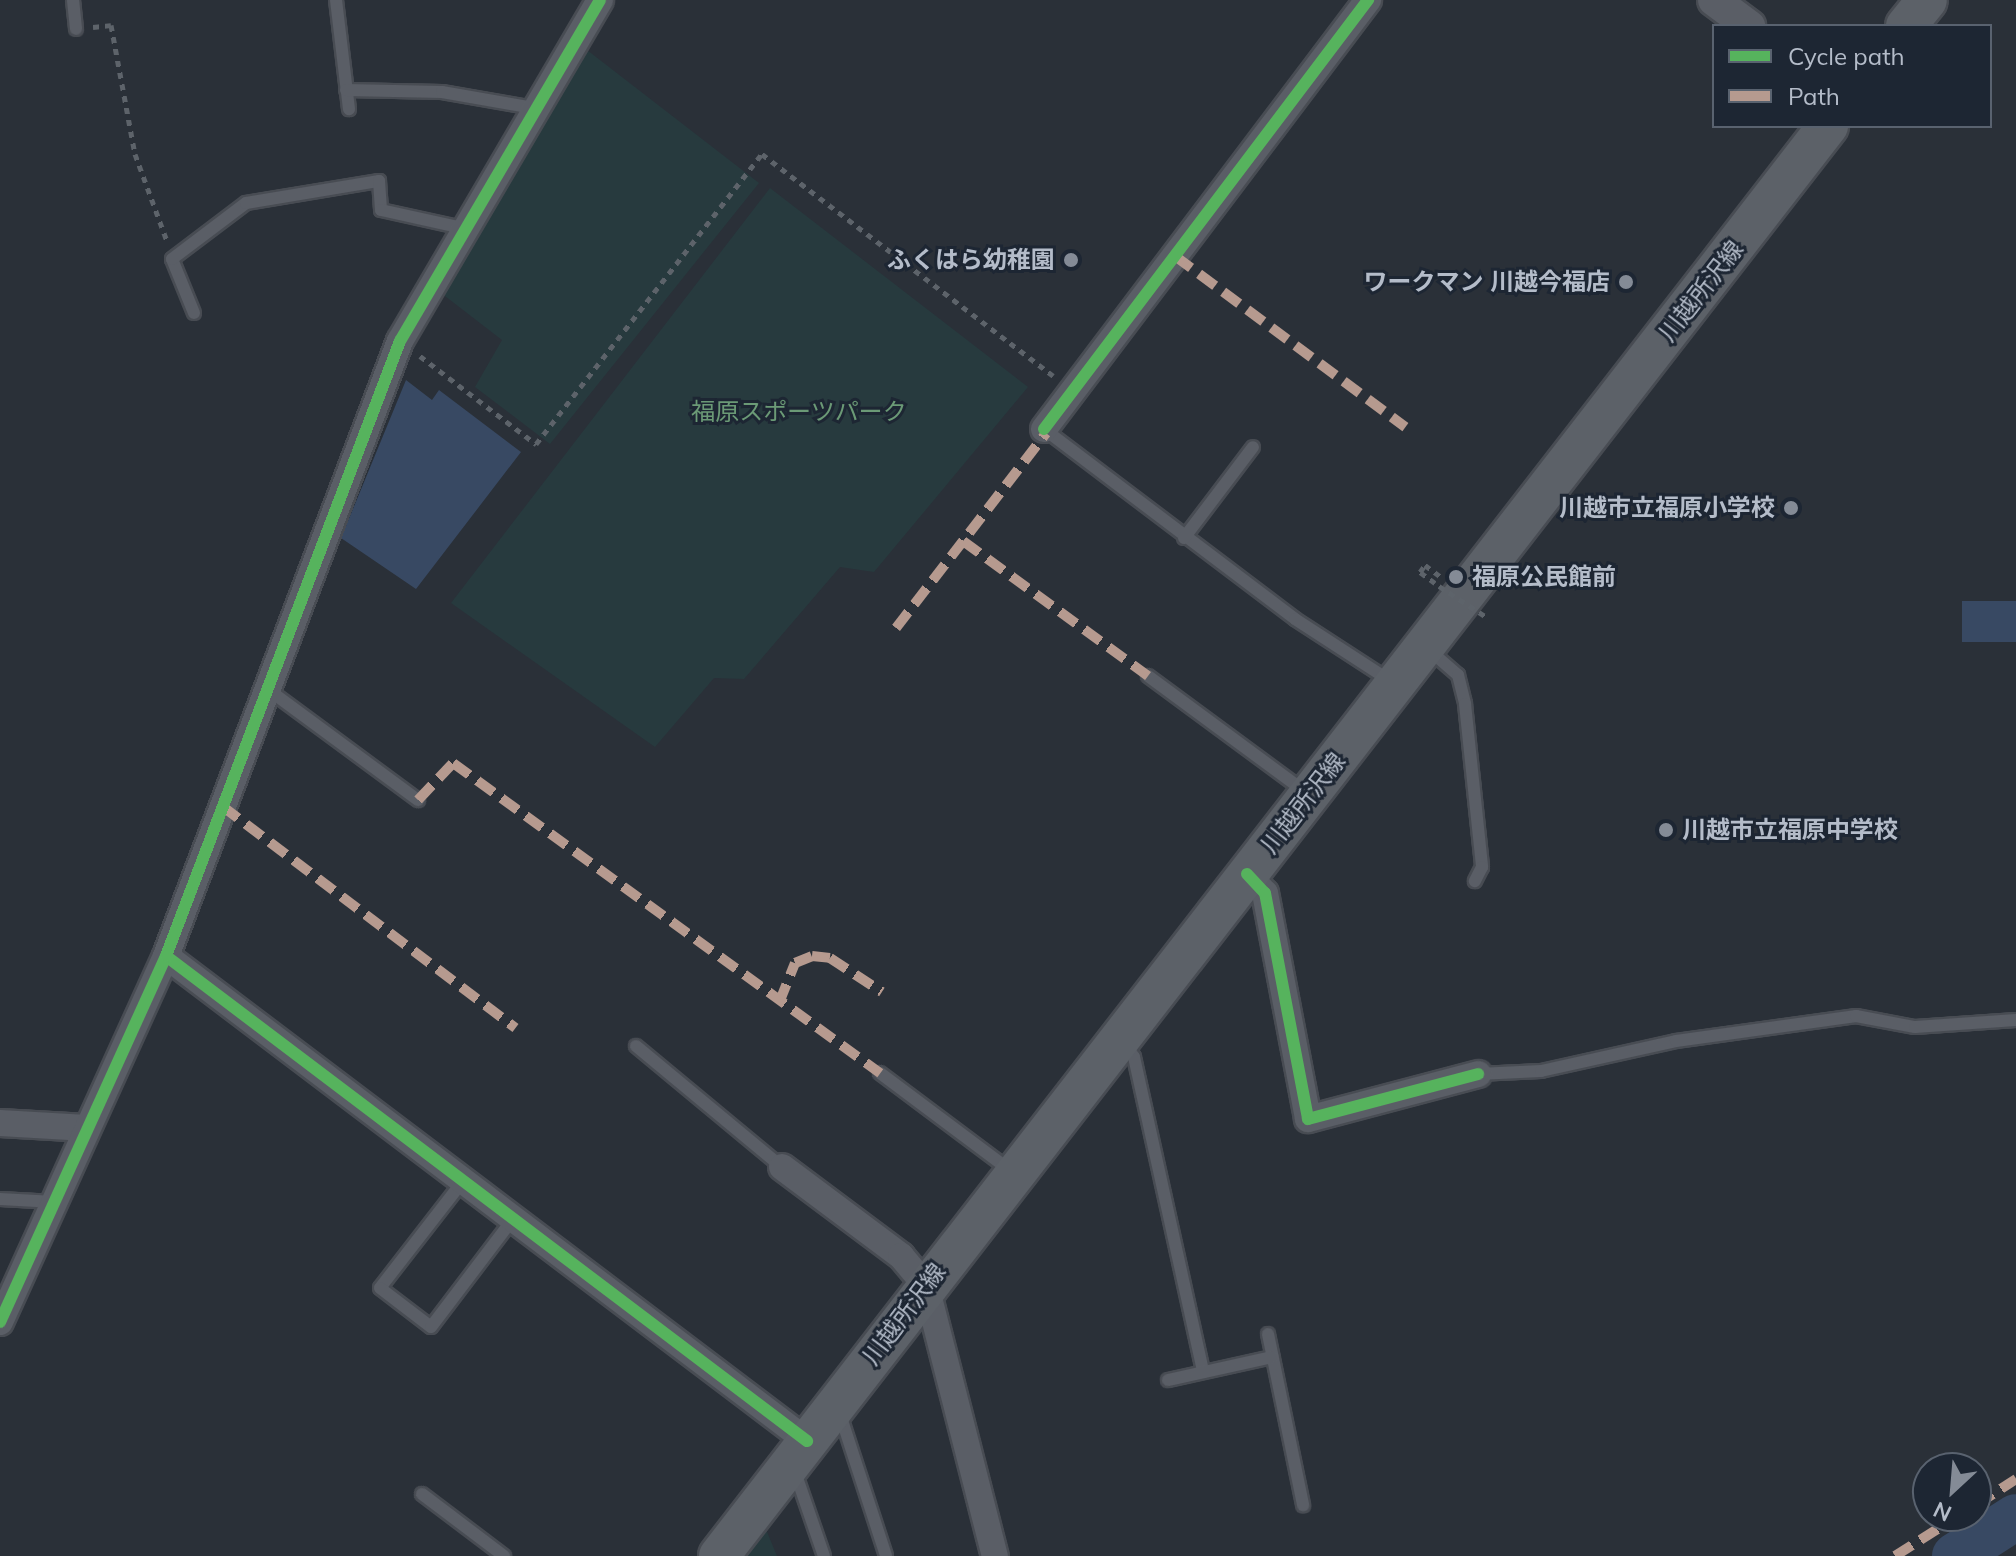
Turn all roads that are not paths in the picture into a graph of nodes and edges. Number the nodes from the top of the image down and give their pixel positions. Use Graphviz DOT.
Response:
graph roads {
  1 [pos="73,0"];
  2 [pos="336,0"];
  3 [pos="600,0"];
  4 [pos="1368,0"];
  5 [pos="1714,0"];
  6 [pos="1927,0"];
  7 [pos="1746,24"];
  8 [pos="1908,24"];
  9 [pos="76,29"];
  10 [pos="346,90"];
  11 [pos="534,108"];
  12 [pos="349,109"];
  13 [pos="1826,128"];
  14 [pos="462,228"];
  15 [pos="194,313"];
  16 [pos="1044,429"];
  17 [pos="1253,447"];
  18 [pos="1184,538"];
  19 [pos="1425,647"];
  20 [pos="1148,676"];
  21 [pos="1396,685"];
  22 [pos="266,688"];
  23 [pos="1310,795"];
  24 [pos="418,800"];
  25 [pos="1247,874"];
  26 [pos="1475,881"];
  27 [pos="166,956"];
  28 [pos="2016,1020"];
  29 [pos="1120,1039"];
  30 [pos="636,1046"];
  31 [pos="880,1073"];
  32 [pos="1478,1074"];
  33 [pos="0,1123"];
  34 [pos="87,1128"];
  35 [pos="782,1167"];
  36 [pos="1014,1173"];
  37 [pos="463,1181"];
  38 [pos="0,1199"];
  39 [pos="55,1202"];
  40 [pos="513,1219"];
  41 [pos="926,1286"];
  42 [pos="0,1322"];
  43 [pos="1268,1334"];
  44 [pos="1273,1357"];
  45 [pos="1203,1371"];
  46 [pos="1168,1380"];
  47 [pos="834,1406"];
  48 [pos="797,1453"];
  49 [pos="422,1494"];
  50 [pos="1303,1505"];
  51 [pos="496,1554"];
  52 [pos="719,1556"];
  53 [pos="824,1556"];
  54 [pos="886,1556"];
  55 [pos="995,1556"];
  1 -- 9 [label="lane"];
  2 -- 10 [label="lane"];
  3 -- 11 [label="street"];
  4 -- 16 [label="street"];
  5 -- 7 [label="street"];
  6 -- 8 [label="main road"];
  10 -- 11 [label="lane"];
  10 -- 12 [label="lane"];
  11 -- 14 [label="street"];
  13 -- 19 [label="main road, 川越所沢線"];
  14 -- 15 [label="lane"];
  14 -- 22 [label="street"];
  16 -- 18 [label="lane"];
  17 -- 18 [label="lane"];
  18 -- 21 [label="lane"];
  19 -- 21 [label="main road, 川越所沢線"];
  19 -- 26 [label="lane"];
  20 -- 23 [label="lane"];
  21 -- 23 [label="main road, 川越所沢線"];
  22 -- 24 [label="lane"];
  22 -- 27 [label="street"];
  23 -- 25 [label="main road, 川越所沢線"];
  25 -- 29 [label="main road, 川越所沢線"];
  25 -- 32 [label="street"];
  27 -- 34 [label="street"];
  27 -- 37 [label="street"];
  28 -- 32 [label="lane"];
  29 -- 36 [label="main road, 川越所沢線"];
  29 -- 45 [label="lane"];
  30 -- 35 [label="lane"];
  31 -- 36 [label="lane"];
  33 -- 34 [label="street"];
  34 -- 39 [label="street"];
  35 -- 41 [label="street"];
  36 -- 41 [label="main road, 川越所沢線"];
  37 -- 40 [label="street"];
  37 -- 40 [label="lane"];
  38 -- 39 [label="lane"];
  39 -- 42 [label="street"];
  40 -- 48 [label="street"];
  41 -- 47 [label="main road, 川越所沢線"];
  41 -- 55 [label="street"];
  43 -- 44 [label="lane"];
  44 -- 45 [label="lane"];
  44 -- 50 [label="lane"];
  45 -- 46 [label="lane"];
  47 -- 48 [label="main road, 川越所沢線"];
  47 -- 54 [label="lane"];
  48 -- 52 [label="main road, 川越所沢線"];
  48 -- 53 [label="lane"];
  49 -- 51 [label="lane"];
}
